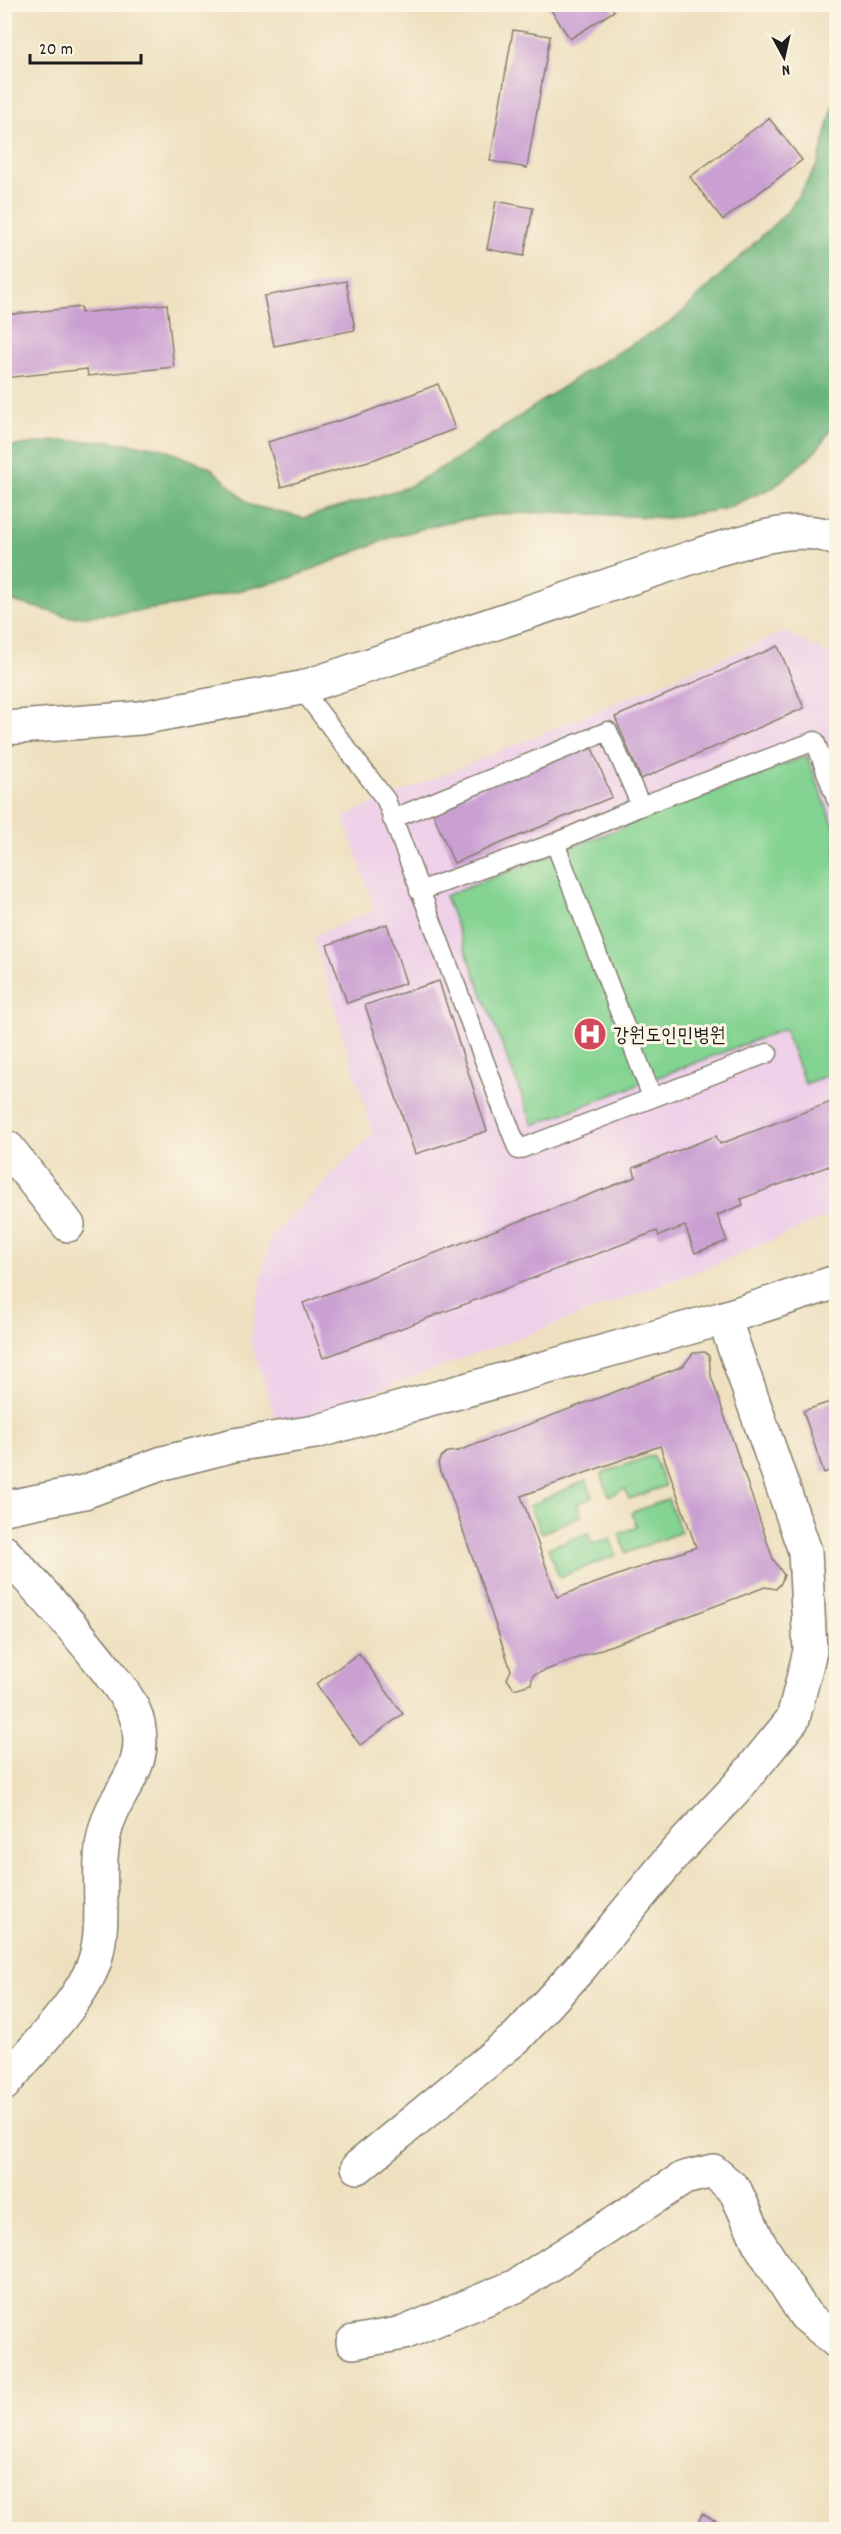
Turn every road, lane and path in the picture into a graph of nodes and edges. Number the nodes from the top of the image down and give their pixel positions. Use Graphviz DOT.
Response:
graph roads {
  1 [pos="837,539"];
  2 [pos="301,688"];
  3 [pos="4,728"];
  4 [pos="837,799"];
  5 [pos="641,806"];
  6 [pos="392,819"];
  7 [pos="555,843"];
  8 [pos="419,891"];
  9 [pos="768,1053"];
  10 [pos="652,1097"];
  11 [pos="4,1150"];
  12 [pos="68,1225"];
  13 [pos="837,1282"];
  14 [pos="724,1318"];
  15 [pos="4,1508"];
  16 [pos="4,1552"];
  17 [pos="4,2084"];
  18 [pos="358,2167"];
  19 [pos="837,2341"];
  20 [pos="353,2342"];
  1 -- 2 [label="street"];
  2 -- 3 [label="street"];
  2 -- 6 [label="lane"];
  4 -- 5 [label="lane"];
  5 -- 6 [label="lane"];
  5 -- 7 [label="lane"];
  6 -- 8 [label="lane"];
  7 -- 8 [label="lane"];
  7 -- 10 [label="lane"];
  8 -- 10 [label="lane"];
  9 -- 10 [label="lane"];
  11 -- 12 [label="street"];
  13 -- 14 [label="street"];
  14 -- 15 [label="street"];
  14 -- 18 [label="street"];
  16 -- 17 [label="street"];
  19 -- 20 [label="street"];
}
